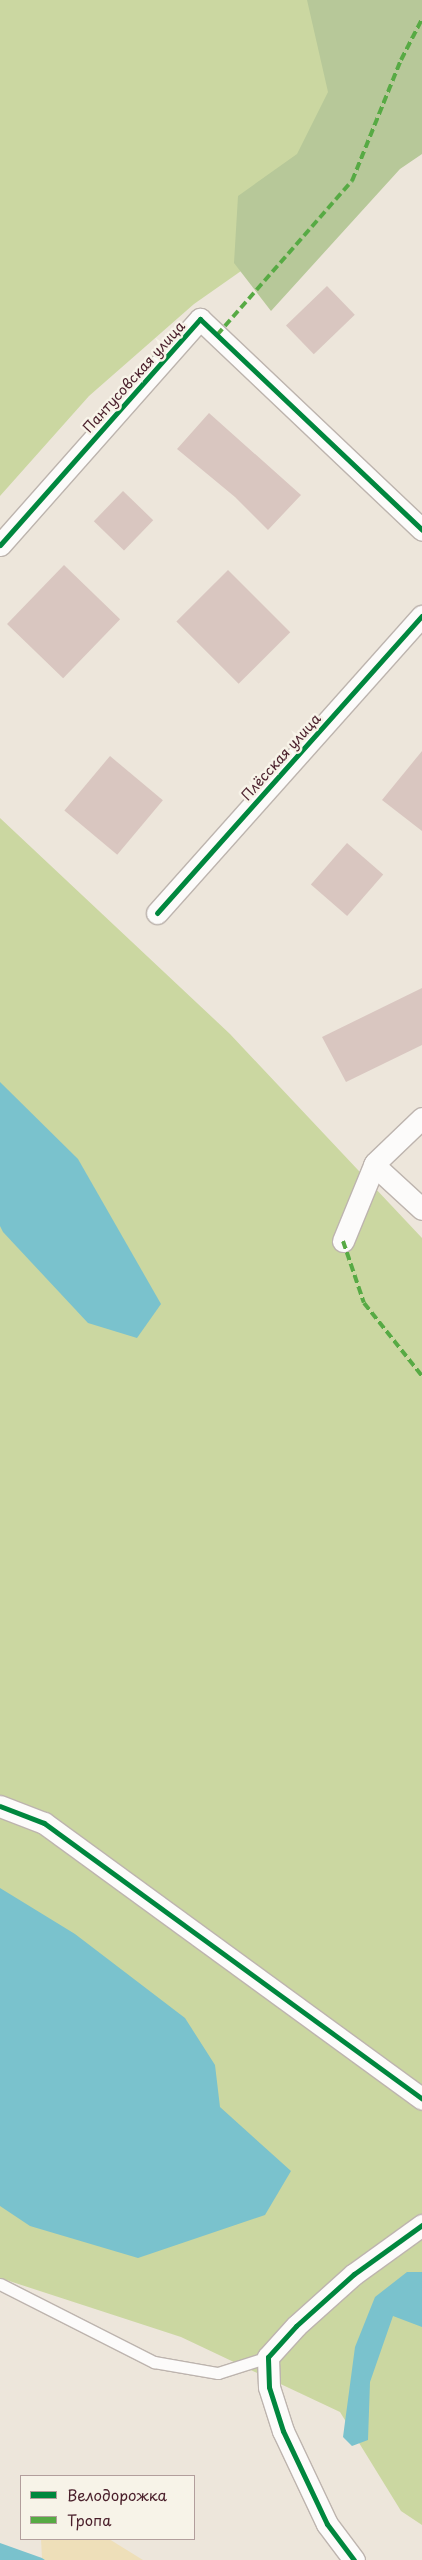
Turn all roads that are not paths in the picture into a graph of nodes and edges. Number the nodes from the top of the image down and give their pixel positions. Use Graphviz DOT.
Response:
graph roads {
  1 [pos="422,530"];
  2 [pos="0,545"];
  3 [pos="422,616"];
  4 [pos="157,914"];
  5 [pos="422,1118"];
  6 [pos="374,1165"];
  7 [pos="422,1209"];
  8 [pos="343,1241"];
  9 [pos="0,1806"];
  10 [pos="422,2099"];
  11 [pos="422,2225"];
  12 [pos="0,2284"];
  13 [pos="268,2356"];
  14 [pos="354,2560"];
  1 -- 2 [label="street, Пантусовская улица"];
  3 -- 4 [label="street, Плёсская улица"];
  5 -- 6 [label="street"];
  6 -- 7 [label="street"];
  6 -- 8 [label="street"];
  9 -- 10 [label="street"];
  11 -- 13 [label="street"];
  12 -- 13 [label="lane"];
  13 -- 14 [label="street"];
}
